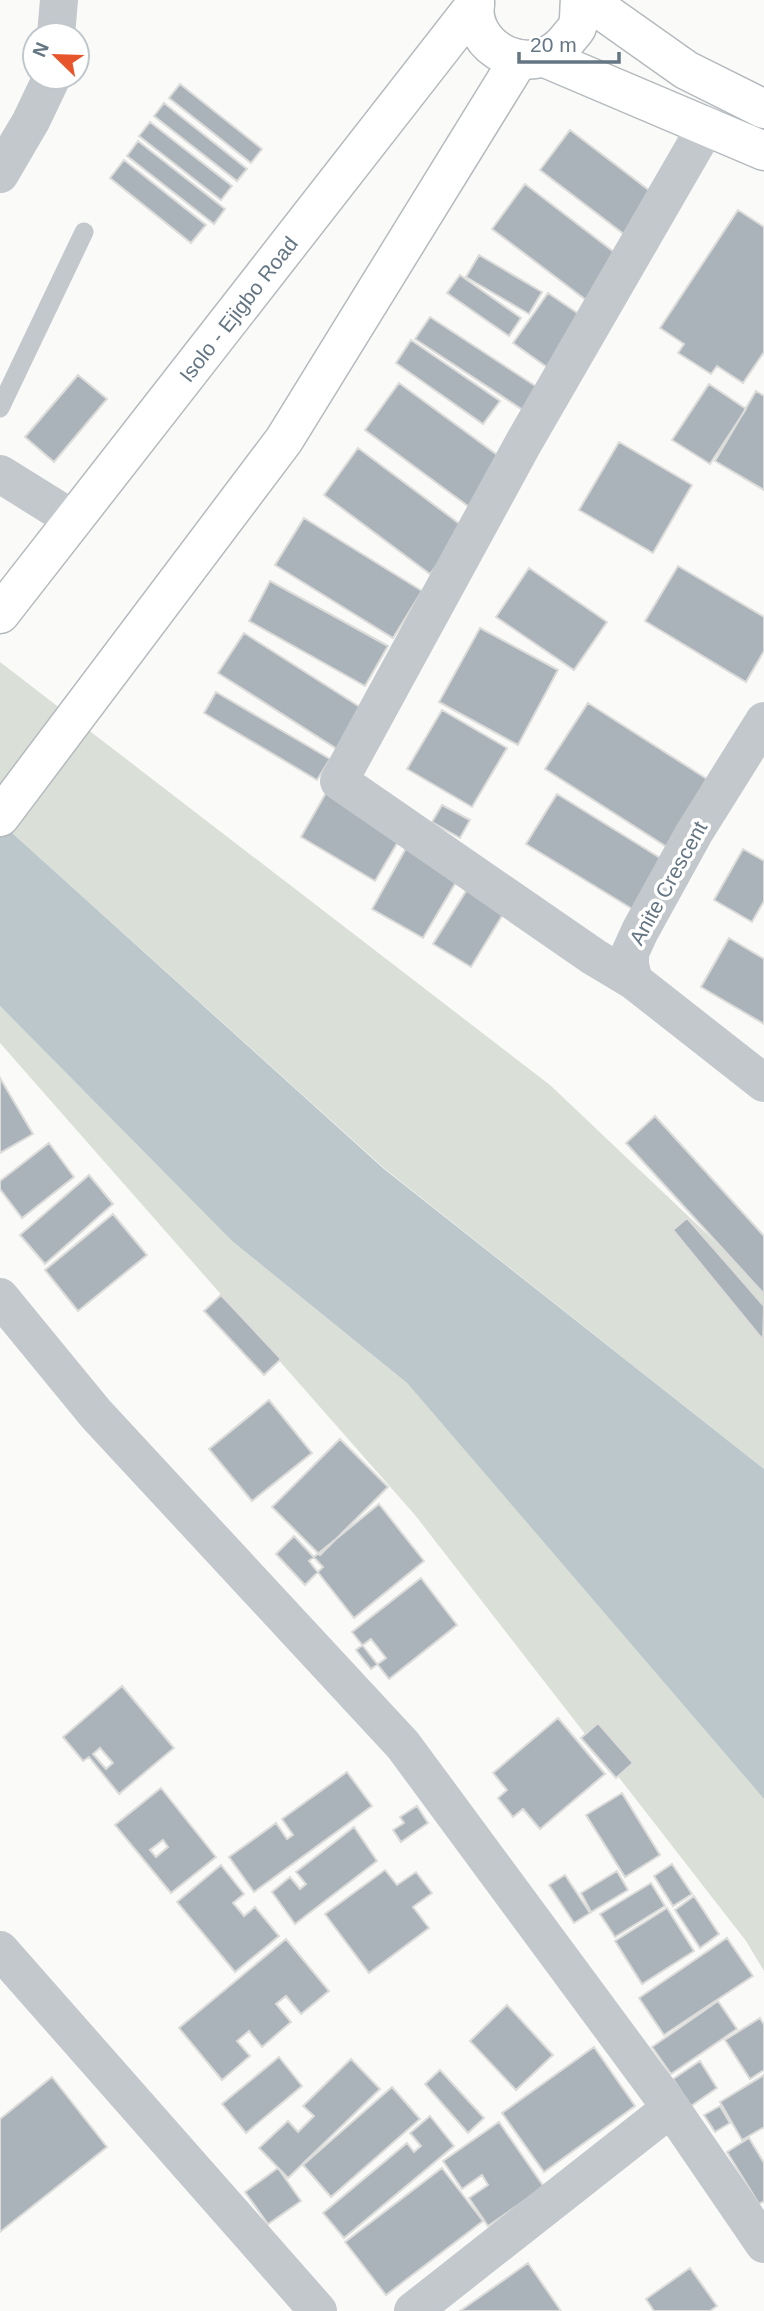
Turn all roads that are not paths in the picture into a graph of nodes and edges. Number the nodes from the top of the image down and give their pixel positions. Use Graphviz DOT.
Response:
graph roads {
  1 [pos="59,0"];
  2 [pos="580,0"];
  3 [pos="587,0"];
  4 [pos="475,2"];
  5 [pos="57,21"];
  6 [pos="532,59"];
  7 [pos="45,91"];
  8 [pos="764,109"];
  9 [pos="707,125"];
  10 [pos="764,152"];
  11 [pos="0,173"];
  12 [pos="84,232"];
  13 [pos="0,408"];
  14 [pos="0,474"];
  15 [pos="74,520"];
  16 [pos="0,614"];
  17 [pos="764,721"];
  18 [pos="0,817"];
  19 [pos="634,981"];
  20 [pos="764,1083"];
  21 [pos="0,1297"];
  22 [pos="0,1950"];
  23 [pos="671,2108"];
  24 [pos="764,2244"];
  25 [pos="318,2311"];
  26 [pos="413,2311"];
  1 -- 5 [label="street"];
  2 -- 6 [label="main road"];
  3 -- 8 [label="main road"];
  4 -- 6 [label="main road"];
  4 -- 15 [label="main road, Isolo - Ejigbo Road"];
  6 -- 9 [label="main road"];
  6 -- 18 [label="main road"];
  7 -- 11 [label="street"];
  9 -- 10 [label="main road"];
  9 -- 19 [label="street"];
  12 -- 13 [label="lane"];
  14 -- 15 [label="street"];
  15 -- 16 [label="main road, Isolo - Ejigbo Road"];
  17 -- 19 [label="street, Anite Crescent"];
  19 -- 20 [label="street"];
  21 -- 23 [label="street"];
  22 -- 25 [label="street"];
  23 -- 24 [label="street"];
  23 -- 26 [label="street"];
}
